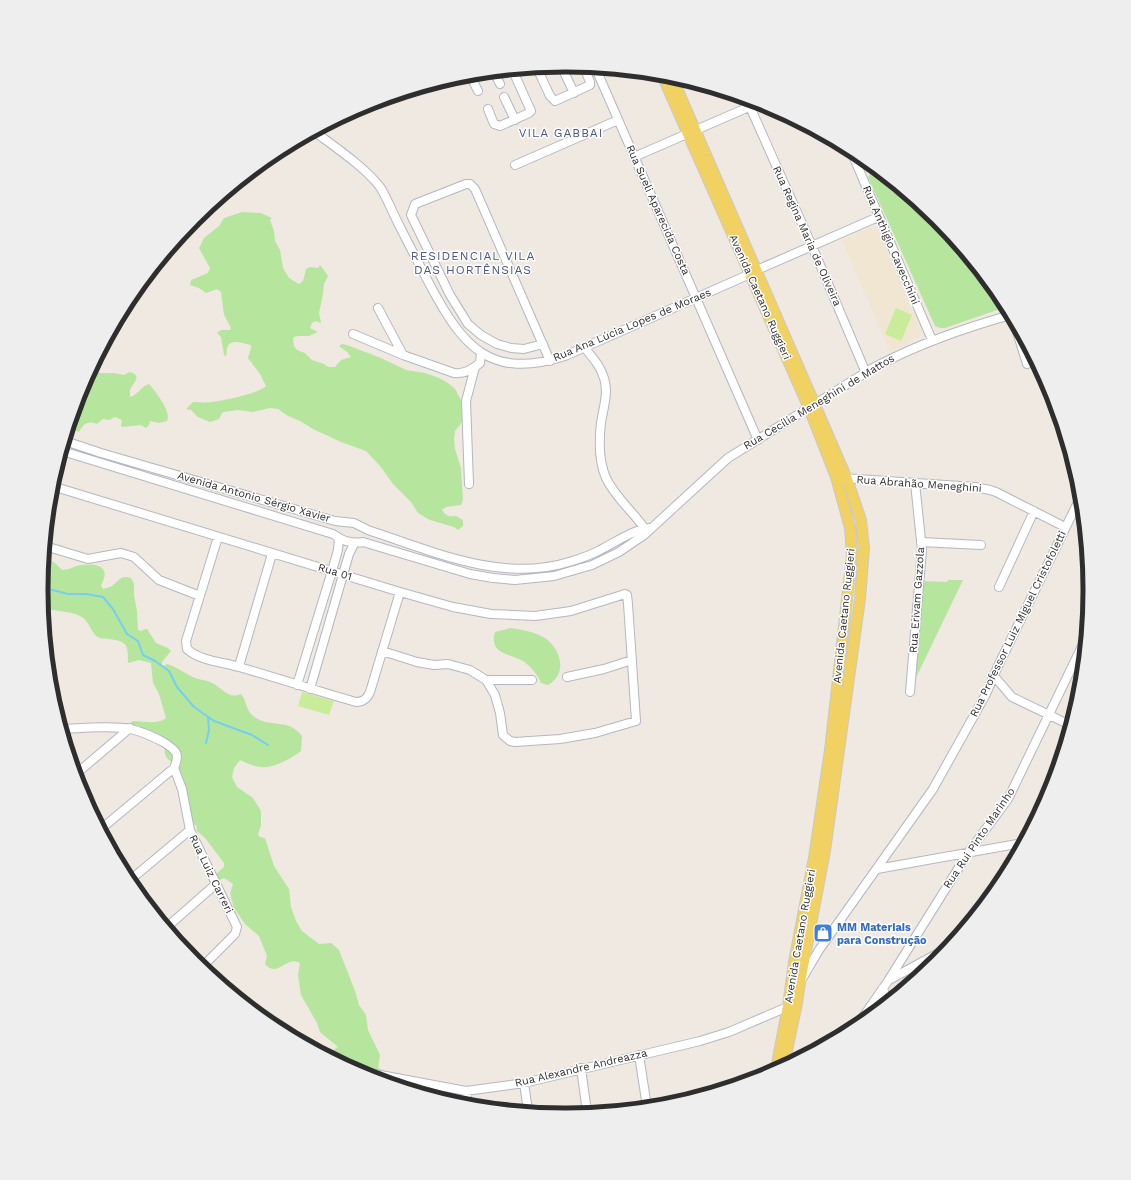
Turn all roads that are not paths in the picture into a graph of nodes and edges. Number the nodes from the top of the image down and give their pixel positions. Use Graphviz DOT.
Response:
graph roads {
  1 [pos="564,72"];
  2 [pos="586,73"];
  3 [pos="540,74"];
  4 [pos="599,74"];
  5 [pos="515,75"];
  6 [pos="497,77"];
  7 [pos="473,81"];
  8 [pos="666,82"];
  9 [pos="500,84"];
  10 [pos="675,84"];
  11 [pos="478,91"];
  12 [pos="574,93"];
  13 [pos="504,97"];
  14 [pos="746,105"];
  15 [pos="753,108"];
  16 [pos="488,109"];
  17 [pos="515,120"];
  18 [pos="618,120"];
  19 [pos="692,132"];
  20 [pos="319,135"];
  21 [pos="634,157"];
  22 [pos="856,162"];
  23 [pos="515,165"];
  24 [pos="878,217"];
  25 [pos="812,246"];
  26 [pos="753,272"];
  27 [pos="696,298"];
  28 [pos="378,308"];
  29 [pos="1005,316"];
  30 [pos="353,334"];
  31 [pos="932,340"];
  32 [pos="542,344"];
  33 [pos="584,347"];
  34 [pos="481,353"];
  35 [pos="402,355"];
  36 [pos="550,361"];
  37 [pos="475,367"];
  38 [pos="866,373"];
  39 [pos="812,407"];
  40 [pos="758,440"];
  41 [pos="70,442"];
  42 [pos="67,453"];
  43 [pos="836,476"];
  44 [pos="847,479"];
  45 [pos="915,483"];
  46 [pos="469,484"];
  47 [pos="58,488"];
  48 [pos="1076,506"];
  49 [pos="1034,512"];
  50 [pos="335,521"];
  51 [pos="1065,527"];
  52 [pos="648,529"];
  53 [pos="368,530"];
  54 [pos="336,536"];
  55 [pos="218,537"];
  56 [pos="363,542"];
  57 [pos="921,542"];
  58 [pos="354,544"];
  59 [pos="981,545"];
  60 [pos="50,547"];
  61 [pos="272,554"];
  62 [pos="332,571"];
  63 [pos="343,575"];
  64 [pos="999,587"];
  65 [pos="400,592"];
  66 [pos="200,596"];
  67 [pos="382,651"];
  68 [pos="1080,651"];
  69 [pos="632,660"];
  70 [pos="239,666"];
  71 [pos="994,676"];
  72 [pos="567,677"];
  73 [pos="486,680"];
  74 [pos="532,680"];
  75 [pos="297,685"];
  76 [pos="310,689"];
  77 [pos="910,692"];
  78 [pos="1049,715"];
  79 [pos="1065,723"];
  80 [pos="130,728"];
  81 [pos="67,729"];
  82 [pos="174,768"];
  83 [pos="80,770"];
  84 [pos="105,826"];
  85 [pos="190,830"];
  86 [pos="1017,844"];
  87 [pos="968,853"];
  88 [pos="876,869"];
  89 [pos="134,877"];
  90 [pos="216,884"];
  91 [pos="170,924"];
  92 [pos="819,950"];
  93 [pos="805,959"];
  94 [pos="927,960"];
  95 [pos="207,962"];
  96 [pos="794,962"];
  97 [pos="800,982"];
  98 [pos="885,984"];
  99 [pos="886,996"];
  100 [pos="792,1005"];
  101 [pos="866,1011"];
  102 [pos="639,1055"];
  103 [pos="785,1058"];
  104 [pos="778,1062"];
  105 [pos="582,1068"];
  106 [pos="524,1083"];
  107 [pos="414,1085"];
  108 [pos="466,1091"];
  109 [pos="467,1098"];
  110 [pos="646,1101"];
  111 [pos="527,1106"];
  112 [pos="587,1107"];
  1 -- 12 [label="street"];
  2 -- 12 [label="street"];
  3 -- 12 [label="street"];
  4 -- 18 [label="street, Rua Sueli Aparecida Costa"];
  5 -- 17 [label="street"];
  6 -- 9 [label="street"];
  7 -- 11 [label="street"];
  8 -- 19 [label="main road, Avenida Caetano Ruggieri"];
  10 -- 19 [label="main road, Avenida Caetano Ruggieri"];
  13 -- 17 [label="street"];
  14 -- 19 [label="street"];
  15 -- 25 [label="street, Rua Regina Maria de Oliveira"];
  16 -- 17 [label="street"];
  18 -- 21 [label="street, Rua Sueli Aparecida Costa"];
  18 -- 23 [label="street"];
  19 -- 21 [label="street"];
  19 -- 26 [label="main road, Avenida Caetano Ruggieri"];
  20 -- 34 [label="street, Rua Ana Lúcia Lopes de Moraes"];
  21 -- 27 [label="street, Rua Sueli Aparecida Costa"];
  22 -- 24 [label="street, Rua Anthigio Cavecchini"];
  24 -- 25 [label="street, Rua Ana Lúcia Lopes de Moraes"];
  24 -- 31 [label="street, Rua Anthigio Cavecchini"];
  25 -- 26 [label="street, Rua Ana Lúcia Lopes de Moraes"];
  25 -- 38 [label="street, Rua Regina Maria de Oliveira"];
  26 -- 27 [label="street, Rua Ana Lúcia Lopes de Moraes"];
  26 -- 39 [label="main road, Avenida Caetano Ruggieri"];
  27 -- 33 [label="street, Rua Ana Lúcia Lopes de Moraes"];
  27 -- 40 [label="street, Rua Sueli Aparecida Costa"];
  28 -- 35 [label="street"];
  29 -- 31 [label="street, Rua Cecília Meneghini de Mattos"];
  30 -- 35 [label="street"];
  31 -- 38 [label="street, Rua Cecília Meneghini de Mattos"];
  32 -- 32 [label="street"];
  32 -- 36 [label="street"];
  33 -- 36 [label="street, Rua Ana Lúcia Lopes de Moraes"];
  33 -- 52 [label="street"];
  34 -- 36 [label="street, Rua Ana Lúcia Lopes de Moraes"];
  34 -- 37 [label="street"];
  35 -- 37 [label="street"];
  37 -- 46 [label="street"];
  38 -- 39 [label="street, Rua Cecília Meneghini de Mattos"];
  39 -- 40 [label="street, Rua Cecília Meneghini de Mattos"];
  39 -- 43 [label="main road, Avenida Caetano Ruggieri"];
  39 -- 44 [label="main road, Avenida Caetano Ruggieri"];
  40 -- 52 [label="street, Rua Cecília Meneghini de Mattos"];
  41 -- 50 [label="street, Avenida Antonio Sérgio Xavier"];
  42 -- 54 [label="street, Avenida Antonio Sérgio Xavier"];
  43 -- 44 [label="street, Rua Abrahão Meneghini"];
  43 -- 96 [label="main road, Avenida Caetano Ruggieri"];
  44 -- 45 [label="street, Rua Abrahão Meneghini"];
  44 -- 93 [label="main road, Avenida Caetano Ruggieri"];
  45 -- 49 [label="street, Rua Abrahão Meneghini"];
  45 -- 57 [label="street, Rua Erivam Gazzola"];
  47 -- 55 [label="street, Rua 01"];
  48 -- 51 [label="street, Rua Professor Luiz Miguel Cristofoletti"];
  49 -- 51 [label="street, Rua Abrahão Meneghini"];
  49 -- 64 [label="street"];
  50 -- 53 [label="street, Avenida Antonio Sérgio Xavier"];
  50 -- 54 [label="street"];
  51 -- 71 [label="street, Rua Professor Luiz Miguel Cristofoletti"];
  52 -- 53 [label="street, Avenida Antonio Sérgio Xavier"];
  52 -- 56 [label="street"];
  53 -- 56 [label="street"];
  54 -- 58 [label="street, Avenida Antonio Sérgio Xavier"];
  54 -- 62 [label="street"];
  55 -- 61 [label="street, Rua 01"];
  55 -- 66 [label="street"];
  56 -- 58 [label="street"];
  57 -- 59 [label="street"];
  57 -- 77 [label="street, Rua Erivam Gazzola"];
  58 -- 63 [label="street"];
  60 -- 66 [label="street"];
  61 -- 62 [label="street, Rua 01"];
  61 -- 70 [label="street"];
  62 -- 63 [label="street, Rua 01"];
  62 -- 75 [label="street"];
  63 -- 65 [label="street, Rua 01"];
  63 -- 76 [label="street"];
  65 -- 67 [label="street"];
  65 -- 69 [label="street, Rua 01"];
  66 -- 70 [label="street"];
  67 -- 73 [label="street"];
  67 -- 76 [label="street"];
  68 -- 78 [label="street, Rua Rui Pinto Marinho"];
  69 -- 72 [label="street"];
  69 -- 73 [label="street"];
  70 -- 75 [label="street"];
  71 -- 78 [label="street"];
  71 -- 88 [label="street, Rua Professor Luiz Miguel Cristofoletti"];
  73 -- 74 [label="street"];
  75 -- 76 [label="street"];
  78 -- 79 [label="street"];
  78 -- 87 [label="street, Rua Rui Pinto Marinho"];
  80 -- 81 [label="street, Rua Luiz Carreri"];
  80 -- 82 [label="street, Rua Luiz Carreri"];
  80 -- 83 [label="street"];
  82 -- 84 [label="street"];
  82 -- 85 [label="street, Rua Luiz Carreri"];
  85 -- 89 [label="street"];
  85 -- 90 [label="street, Rua Luiz Carreri"];
  86 -- 87 [label="street"];
  87 -- 88 [label="street"];
  87 -- 98 [label="street, Rua Rui Pinto Marinho"];
  88 -- 92 [label="street, Rua Professor Luiz Miguel Cristofoletti"];
  90 -- 91 [label="street"];
  90 -- 95 [label="street, Rua Luiz Carreri"];
  92 -- 93 [label="street, Rua Professor Luiz Miguel Cristofoletti"];
  92 -- 97 [label="street, Rua Professor Luiz Miguel Cristofoletti"];
  93 -- 96 [label="street, Rua Professor Luiz Miguel Cristofoletti"];
  93 -- 97 [label="main road, Avenida Caetano Ruggieri"];
  94 -- 98 [label="street"];
  96 -- 100 [label="main road, Avenida Caetano Ruggieri"];
  97 -- 100 [label="main road, Avenida Caetano Ruggieri"];
  98 -- 99 [label="street"];
  98 -- 101 [label="street, Rua Rui Pinto Marinho"];
  100 -- 102 [label="street, Rua Alexandre Andreazza"];
  100 -- 103 [label="main road, Avenida Caetano Ruggieri"];
  100 -- 104 [label="main road, Avenida Caetano Ruggieri"];
  102 -- 105 [label="street, Rua Alexandre Andreazza"];
  102 -- 110 [label="street"];
  105 -- 106 [label="street, Rua Alexandre Andreazza"];
  105 -- 112 [label="street"];
  106 -- 108 [label="street, Rua Alexandre Andreazza"];
  106 -- 111 [label="street"];
  107 -- 108 [label="street, Rua Alexandre Andreazza"];
  108 -- 109 [label="street"];
}
